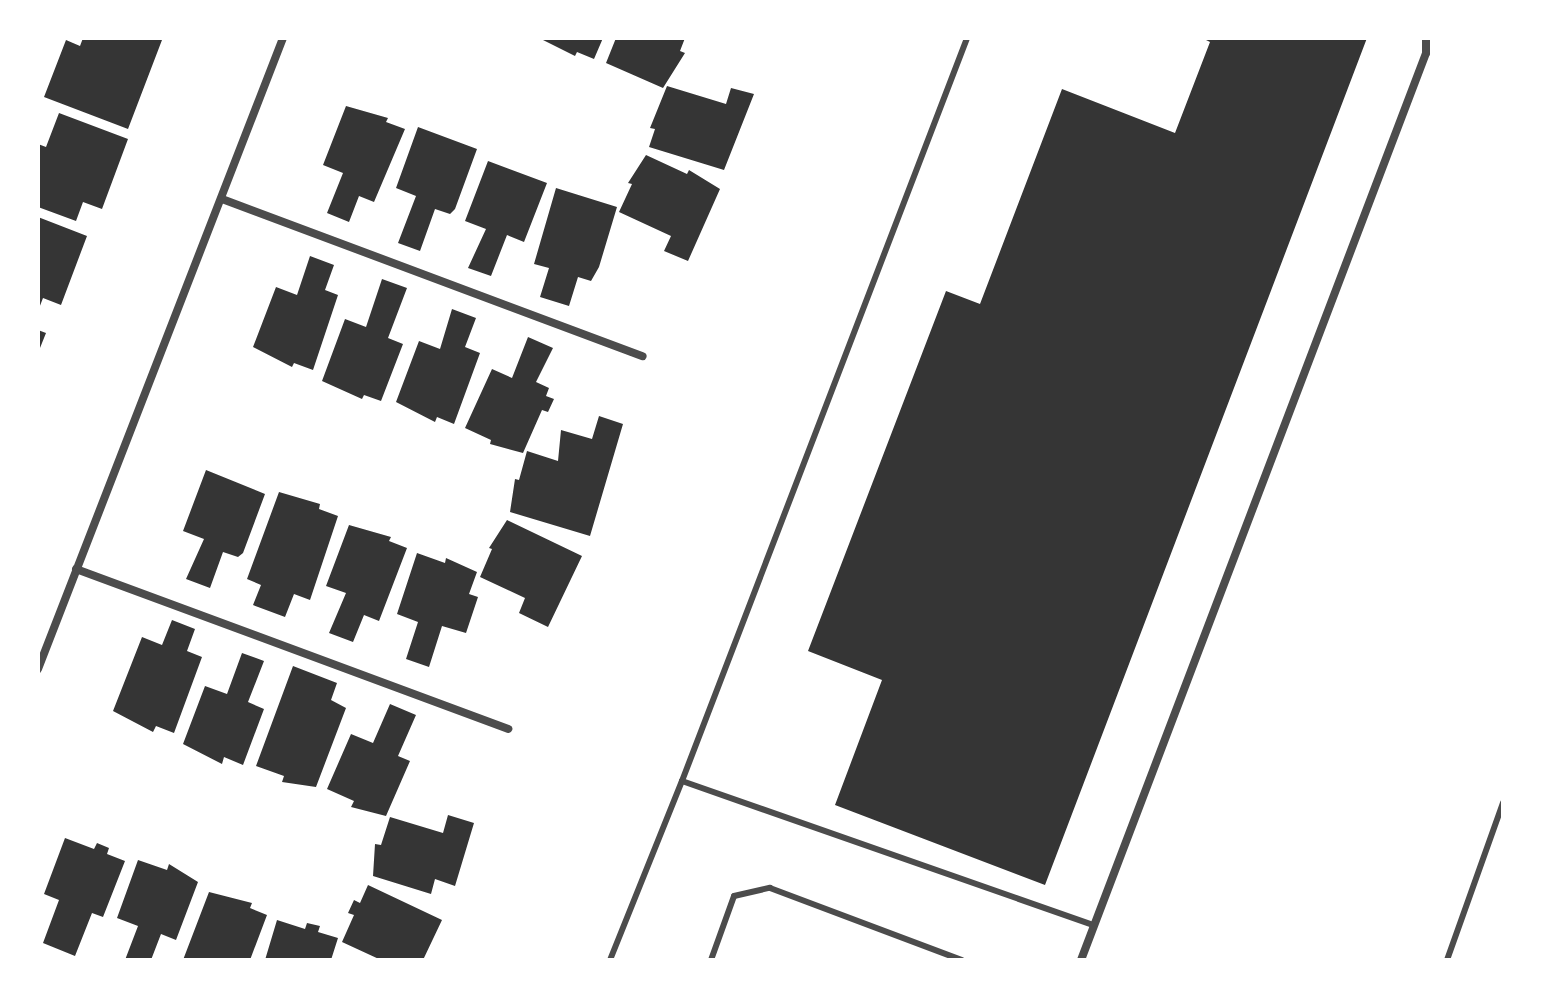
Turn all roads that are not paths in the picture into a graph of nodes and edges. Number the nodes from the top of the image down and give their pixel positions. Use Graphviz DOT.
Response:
graph roads {
  1 [pos="283,38"];
  2 [pos="967,38"];
  3 [pos="1426,38"];
  4 [pos="222,199"];
  5 [pos="643,356"];
  6 [pos="76,569"];
  7 [pos="38,669"];
  8 [pos="508,729"];
  9 [pos="682,781"];
  10 [pos="1503,803"];
  11 [pos="1094,925"];
  12 [pos="610,960"];
  13 [pos="711,960"];
  14 [pos="962,960"];
  15 [pos="1081,960"];
  16 [pos="1447,960"];
  1 -- 4 [label="street"];
  2 -- 9 [label="lane"];
  3 -- 11 [label="street"];
  4 -- 5 [label="street"];
  4 -- 6 [label="street"];
  6 -- 7 [label="street"];
  6 -- 8 [label="street"];
  9 -- 11 [label="lane"];
  9 -- 12 [label="lane"];
  10 -- 16 [label="lane"];
  11 -- 15 [label="street"];
  13 -- 14 [label="lane"];
}
